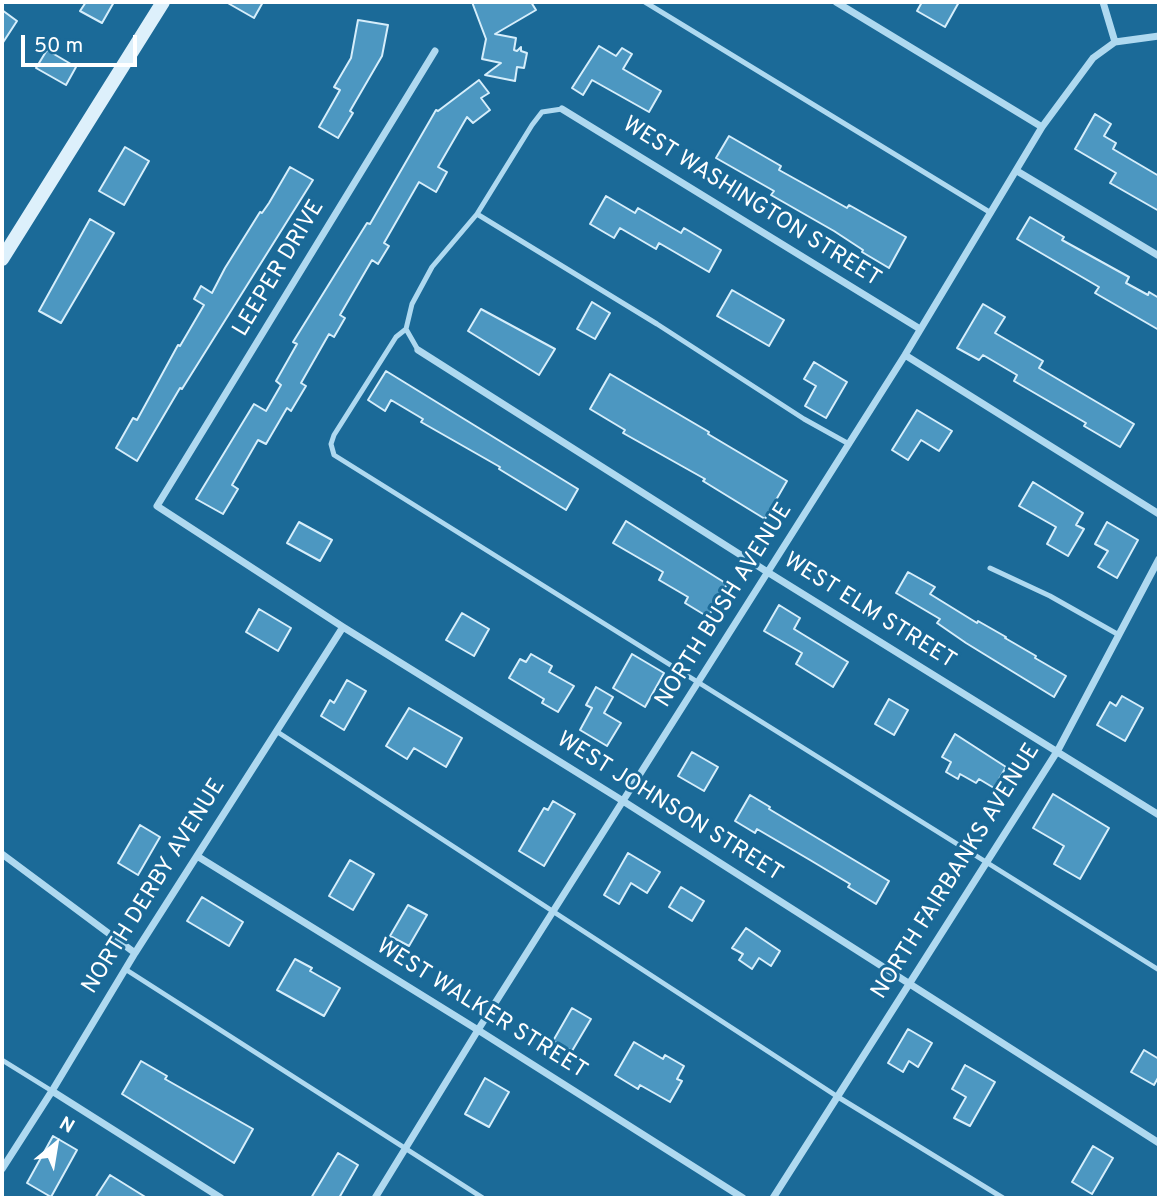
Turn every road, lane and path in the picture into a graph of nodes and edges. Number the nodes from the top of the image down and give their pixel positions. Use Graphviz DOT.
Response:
graph roads {
  1 [pos="163,2"];
  2 [pos="645,2"];
  3 [pos="836,2"];
  4 [pos="1103,2"];
  5 [pos="1159,36"];
  6 [pos="1115,42"];
  7 [pos="435,51"];
  8 [pos="562,109"];
  9 [pos="1042,127"];
  10 [pos="1017,170"];
  11 [pos="991,213"];
  12 [pos="477,214"];
  13 [pos="1159,256"];
  14 [pos="2,259"];
  15 [pos="406,328"];
  16 [pos="920,329"];
  17 [pos="418,349"];
  18 [pos="905,355"];
  19 [pos="849,444"];
  20 [pos="157,506"];
  21 [pos="1159,514"];
  22 [pos="1159,558"];
  23 [pos="989,568"];
  24 [pos="768,573"];
  25 [pos="343,627"];
  26 [pos="1119,635"];
  27 [pos="698,683"];
  28 [pos="276,732"];
  29 [pos="1058,750"];
  30 [pos="623,801"];
  31 [pos="1159,815"];
  32 [pos="2,854"];
  33 [pos="197,856"];
  34 [pos="987,862"];
  35 [pos="554,914"];
  36 [pos="135,953"];
  37 [pos="125,969"];
  38 [pos="1159,970"];
  39 [pos="910,983"];
  40 [pos="478,1030"];
  41 [pos="2,1060"];
  42 [pos="52,1091"];
  43 [pos="838,1097"];
  44 [pos="1159,1143"];
  45 [pos="405,1149"];
  46 [pos="2,1169"];
  47 [pos="221,1198"];
  48 [pos="375,1198"];
  49 [pos="483,1198"];
  50 [pos="743,1198"];
  51 [pos="773,1198"];
  52 [pos="1003,1198"];
  1 -- 14 [label="street"];
  2 -- 11 [label="lane"];
  3 -- 9 [label="street"];
  4 -- 6 [label="street"];
  5 -- 6 [label="street"];
  6 -- 9 [label="street, NORTH BUSH AVENUE"];
  7 -- 20 [label="street, LEEPER DRIVE"];
  8 -- 12 [label="lane"];
  8 -- 16 [label="street, WEST WASHINGTON STREET"];
  9 -- 10 [label="street, NORTH BUSH AVENUE"];
  10 -- 11 [label="street, NORTH BUSH AVENUE"];
  10 -- 13 [label="street"];
  11 -- 16 [label="street, NORTH BUSH AVENUE"];
  12 -- 15 [label="lane"];
  12 -- 19 [label="lane"];
  15 -- 17 [label="lane"];
  15 -- 27 [label="lane"];
  16 -- 18 [label="street, NORTH BUSH AVENUE"];
  17 -- 24 [label="street, WEST ELM STREET"];
  18 -- 19 [label="street, NORTH BUSH AVENUE"];
  18 -- 21 [label="street"];
  19 -- 24 [label="street, NORTH BUSH AVENUE"];
  20 -- 25 [label="street, WEST JOHNSON STREET"];
  22 -- 26 [label="street, NORTH FAIRBANKS AVENUE"];
  23 -- 26 [label="lane"];
  24 -- 27 [label="street, NORTH BUSH AVENUE"];
  24 -- 29 [label="street, WEST ELM STREET"];
  25 -- 28 [label="street, NORTH DERBY AVENUE"];
  25 -- 30 [label="street, WEST JOHNSON STREET"];
  26 -- 29 [label="street, NORTH FAIRBANKS AVENUE"];
  27 -- 30 [label="street, NORTH BUSH AVENUE"];
  27 -- 34 [label="lane"];
  28 -- 33 [label="street, NORTH DERBY AVENUE"];
  28 -- 35 [label="lane"];
  29 -- 31 [label="street, WEST ELM STREET"];
  29 -- 34 [label="street, NORTH FAIRBANKS AVENUE"];
  30 -- 35 [label="street, NORTH BUSH AVENUE"];
  30 -- 39 [label="street, WEST JOHNSON STREET"];
  32 -- 36 [label="street"];
  33 -- 36 [label="street, NORTH DERBY AVENUE"];
  33 -- 40 [label="street, WEST WALKER STREET"];
  34 -- 38 [label="lane"];
  34 -- 39 [label="street, NORTH FAIRBANKS AVENUE"];
  35 -- 40 [label="street, NORTH BUSH AVENUE"];
  35 -- 43 [label="lane"];
  36 -- 37 [label="street, NORTH DERBY AVENUE"];
  37 -- 42 [label="street, NORTH DERBY AVENUE"];
  37 -- 45 [label="lane"];
  39 -- 43 [label="street, NORTH FAIRBANKS AVENUE"];
  39 -- 44 [label="street, WEST JOHNSON STREET"];
  40 -- 45 [label="street, NORTH BUSH AVENUE"];
  40 -- 50 [label="street, WEST WALKER STREET"];
  41 -- 42 [label="lane"];
  42 -- 46 [label="street, NORTH DERBY AVENUE"];
  42 -- 47 [label="street"];
  43 -- 51 [label="street, NORTH FAIRBANKS AVENUE"];
  43 -- 52 [label="lane"];
  45 -- 48 [label="street, NORTH BUSH AVENUE"];
  45 -- 49 [label="lane"];
}
